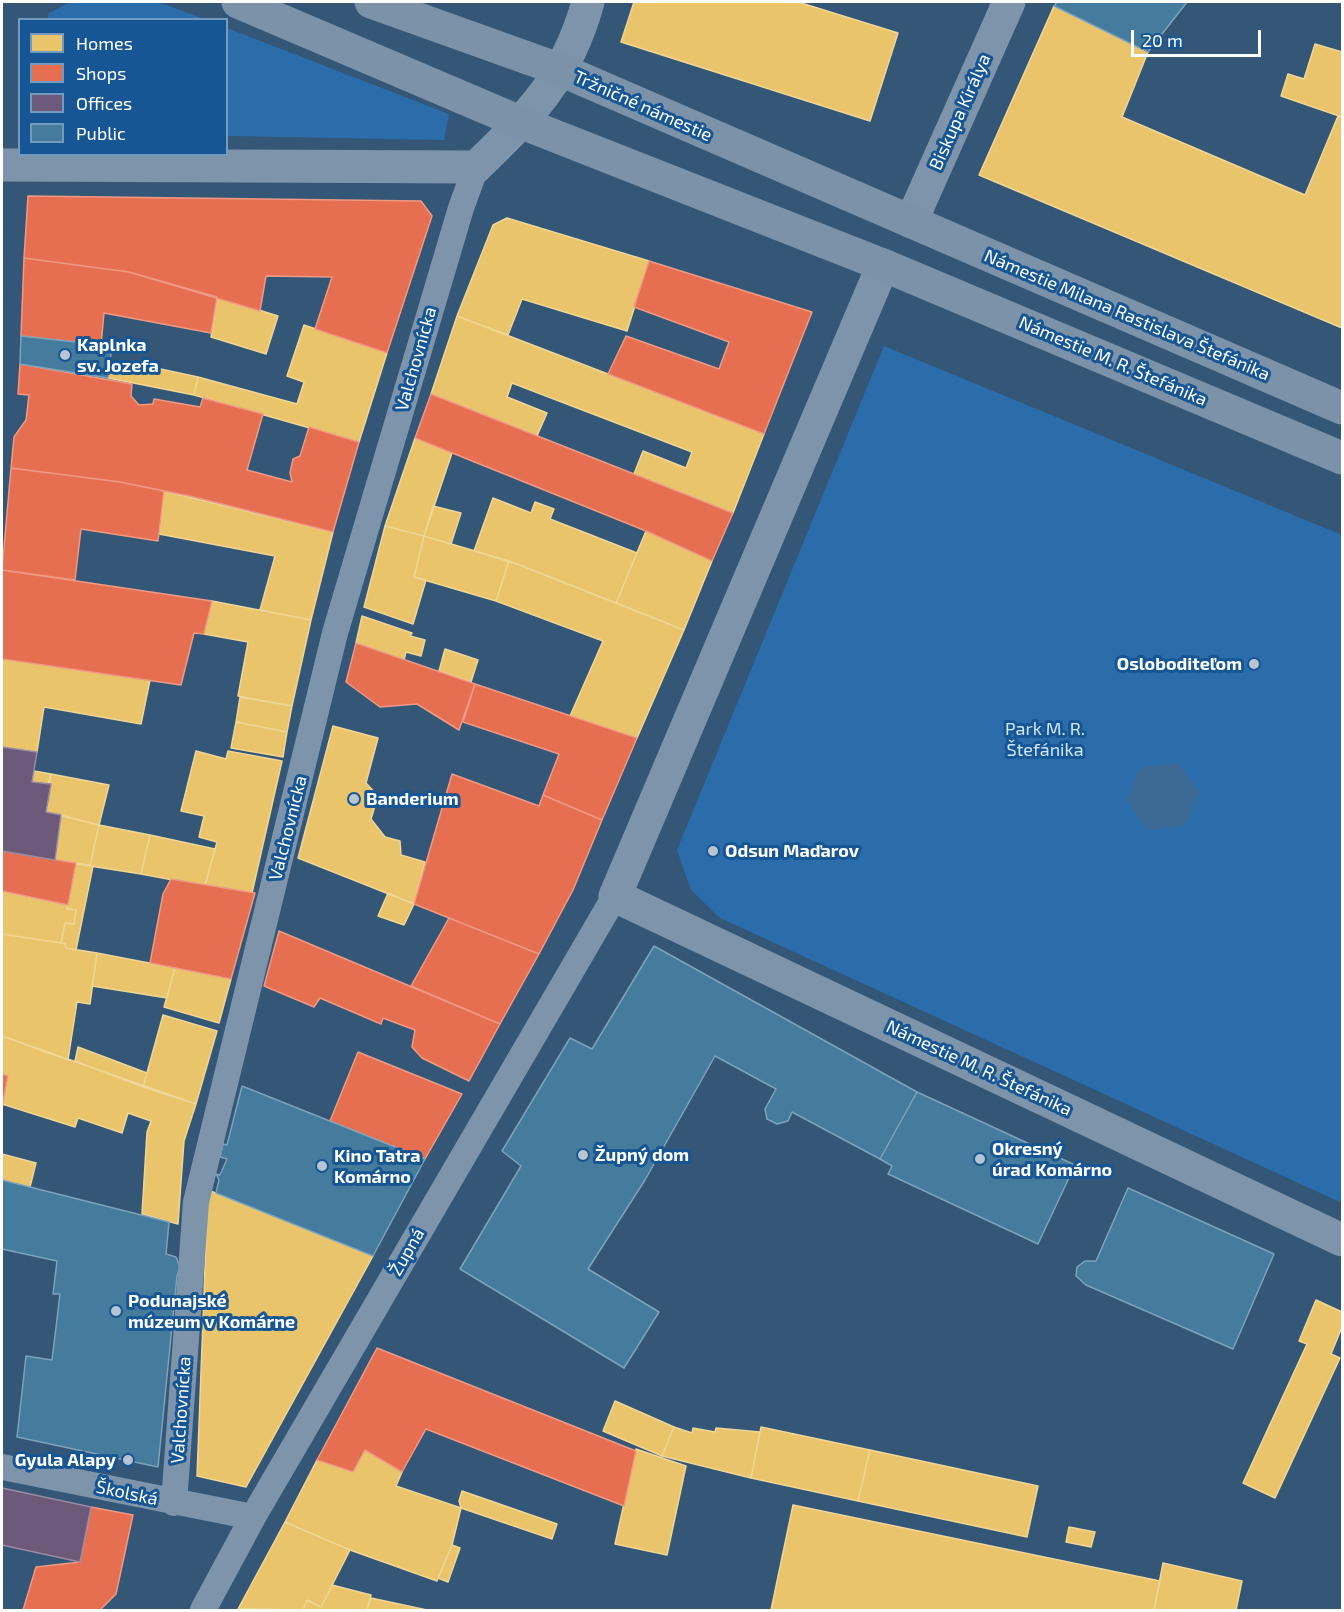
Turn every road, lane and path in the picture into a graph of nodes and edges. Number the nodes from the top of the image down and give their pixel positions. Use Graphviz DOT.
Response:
graph roads {
  1 [pos="238,2"];
  2 [pos="371,2"];
  3 [pos="588,2"];
  4 [pos="1009,2"];
  5 [pos="561,70"];
  6 [pos="522,123"];
  7 [pos="2,165"];
  8 [pos="476,167"];
  9 [pos="911,222"];
  10 [pos="883,265"];
  11 [pos="1342,408"];
  12 [pos="1342,458"];
  13 [pos="615,896"];
  14 [pos="1342,1240"];
  15 [pos="2,1467"];
  16 [pos="174,1503"];
  17 [pos="253,1517"];
  18 [pos="203,1611"];
  1 -- 6 [label="main road"];
  2 -- 5 [label="main road, Tržničné námestie"];
  3 -- 5 [label="street"];
  4 -- 9 [label="street, Biskupa Királya"];
  5 -- 6 [label="street"];
  5 -- 9 [label="main road, Tržničné námestie"];
  6 -- 8 [label="street"];
  6 -- 10 [label="main road"];
  7 -- 8 [label="street"];
  8 -- 16 [label="street, Valchovnícka"];
  9 -- 10 [label="main road"];
  9 -- 11 [label="main road, Námestie Milana Rastislava Štefánika"];
  10 -- 12 [label="main road, Námestie M. R. Štefánika"];
  10 -- 13 [label="street"];
  13 -- 14 [label="street, Námestie M. R. Štefánika"];
  13 -- 17 [label="street, Župná"];
  15 -- 16 [label="street, Školská"];
  16 -- 17 [label="street, Školská"];
  17 -- 18 [label="street, Župná"];
}
